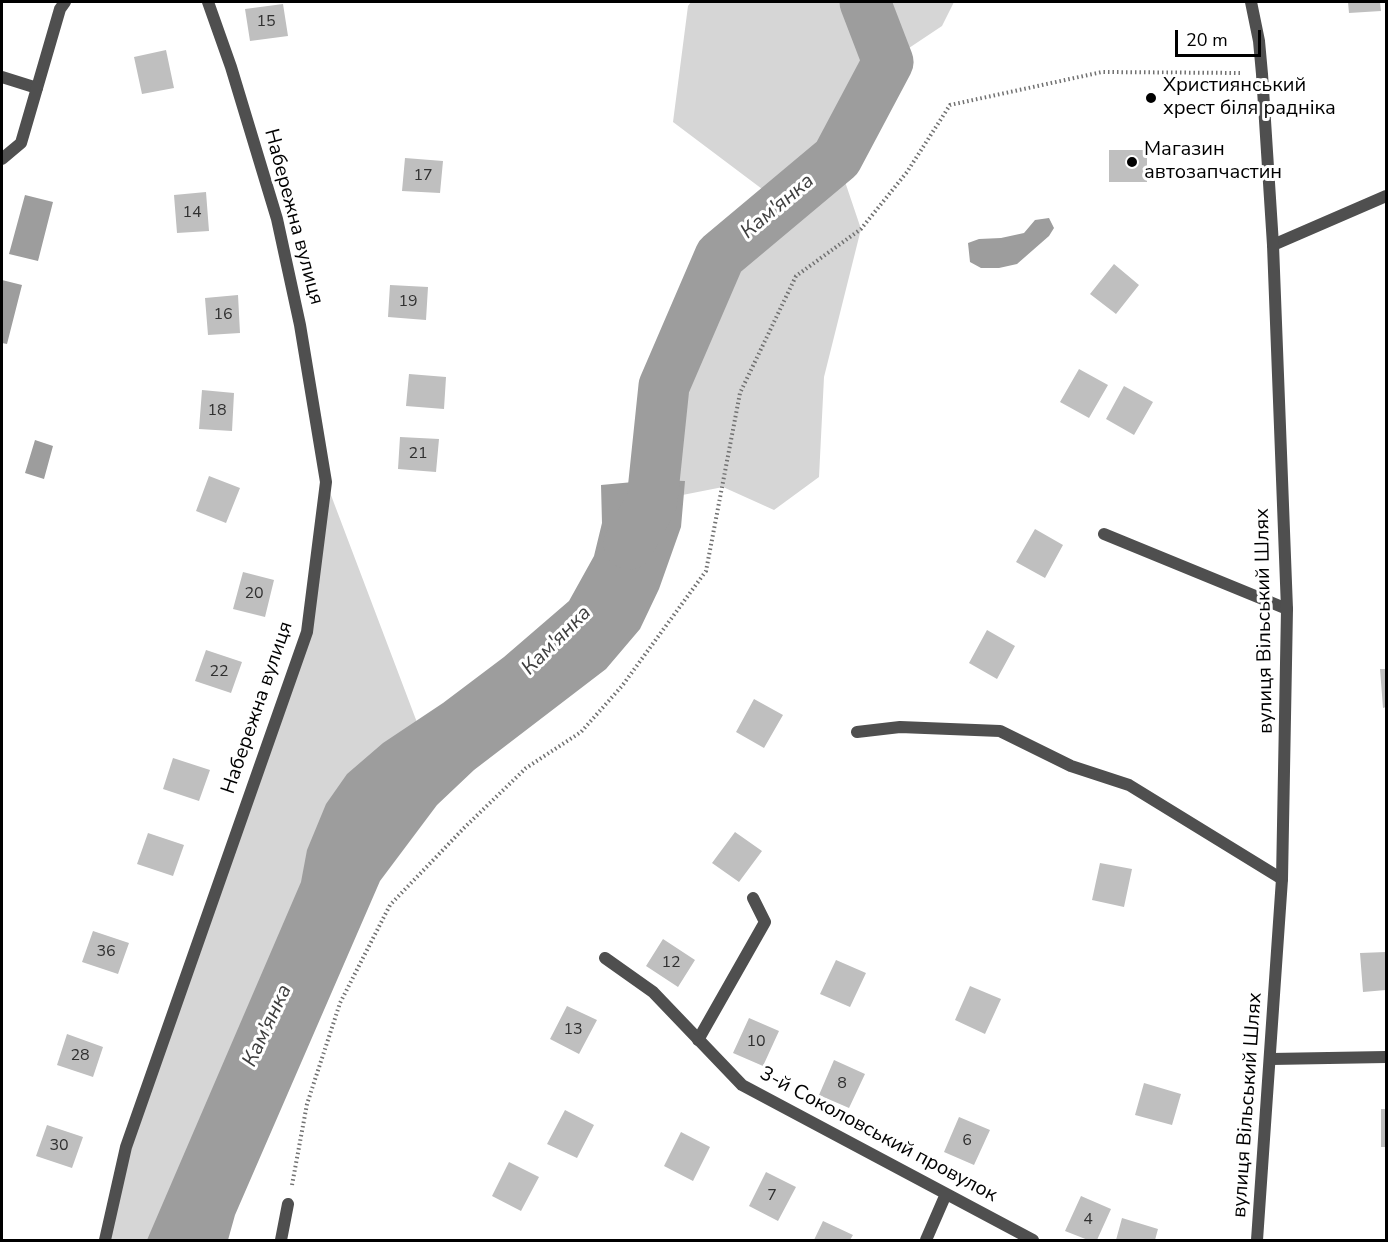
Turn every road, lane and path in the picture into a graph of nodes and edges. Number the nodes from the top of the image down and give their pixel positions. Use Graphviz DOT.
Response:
graph roads {
  1 [pos="64,2"];
  2 [pos="208,2"];
  3 [pos="1251,2"];
  4 [pos="1262,74"];
  5 [pos="2,77"];
  6 [pos="37,88"];
  7 [pos="2,159"];
  8 [pos="1386,196"];
  9 [pos="1273,244"];
  10 [pos="1104,534"];
  11 [pos="1287,609"];
  12 [pos="857,732"];
  13 [pos="1282,879"];
  14 [pos="753,898"];
  15 [pos="605,958"];
  16 [pos="698,1040"];
  17 [pos="1386,1057"];
  18 [pos="1270,1059"];
  19 [pos="946,1194"];
  20 [pos="288,1204"];
  21 [pos="105,1240"];
  22 [pos="281,1240"];
  23 [pos="926,1240"];
  24 [pos="1033,1240"];
  25 [pos="1257,1240"];
  1 -- 6 [label="street"];
  2 -- 21 [label="street, Набережна вулиця"];
  3 -- 4 [label="street, вулиця Вільський Шлях"];
  4 -- 9 [label="street, вулиця Вільський Шлях"];
  4 -- 20 [label="path"];
  5 -- 6 [label="street"];
  6 -- 7 [label="street"];
  8 -- 9 [label="street"];
  9 -- 11 [label="street, вулиця Вільський Шлях"];
  10 -- 11 [label="street"];
  11 -- 13 [label="street, вулиця Вільський Шлях"];
  12 -- 13 [label="street"];
  13 -- 18 [label="street, вулиця Вільський Шлях"];
  14 -- 16 [label="street"];
  15 -- 16 [label="street, 3-й Соколовський провулок"];
  16 -- 19 [label="street, 3-й Соколовський провулок"];
  17 -- 18 [label="street"];
  18 -- 25 [label="street, вулиця Вільський Шлях"];
  19 -- 23 [label="street"];
  19 -- 24 [label="street, 3-й Соколовський провулок"];
  20 -- 22 [label="street"];
}
